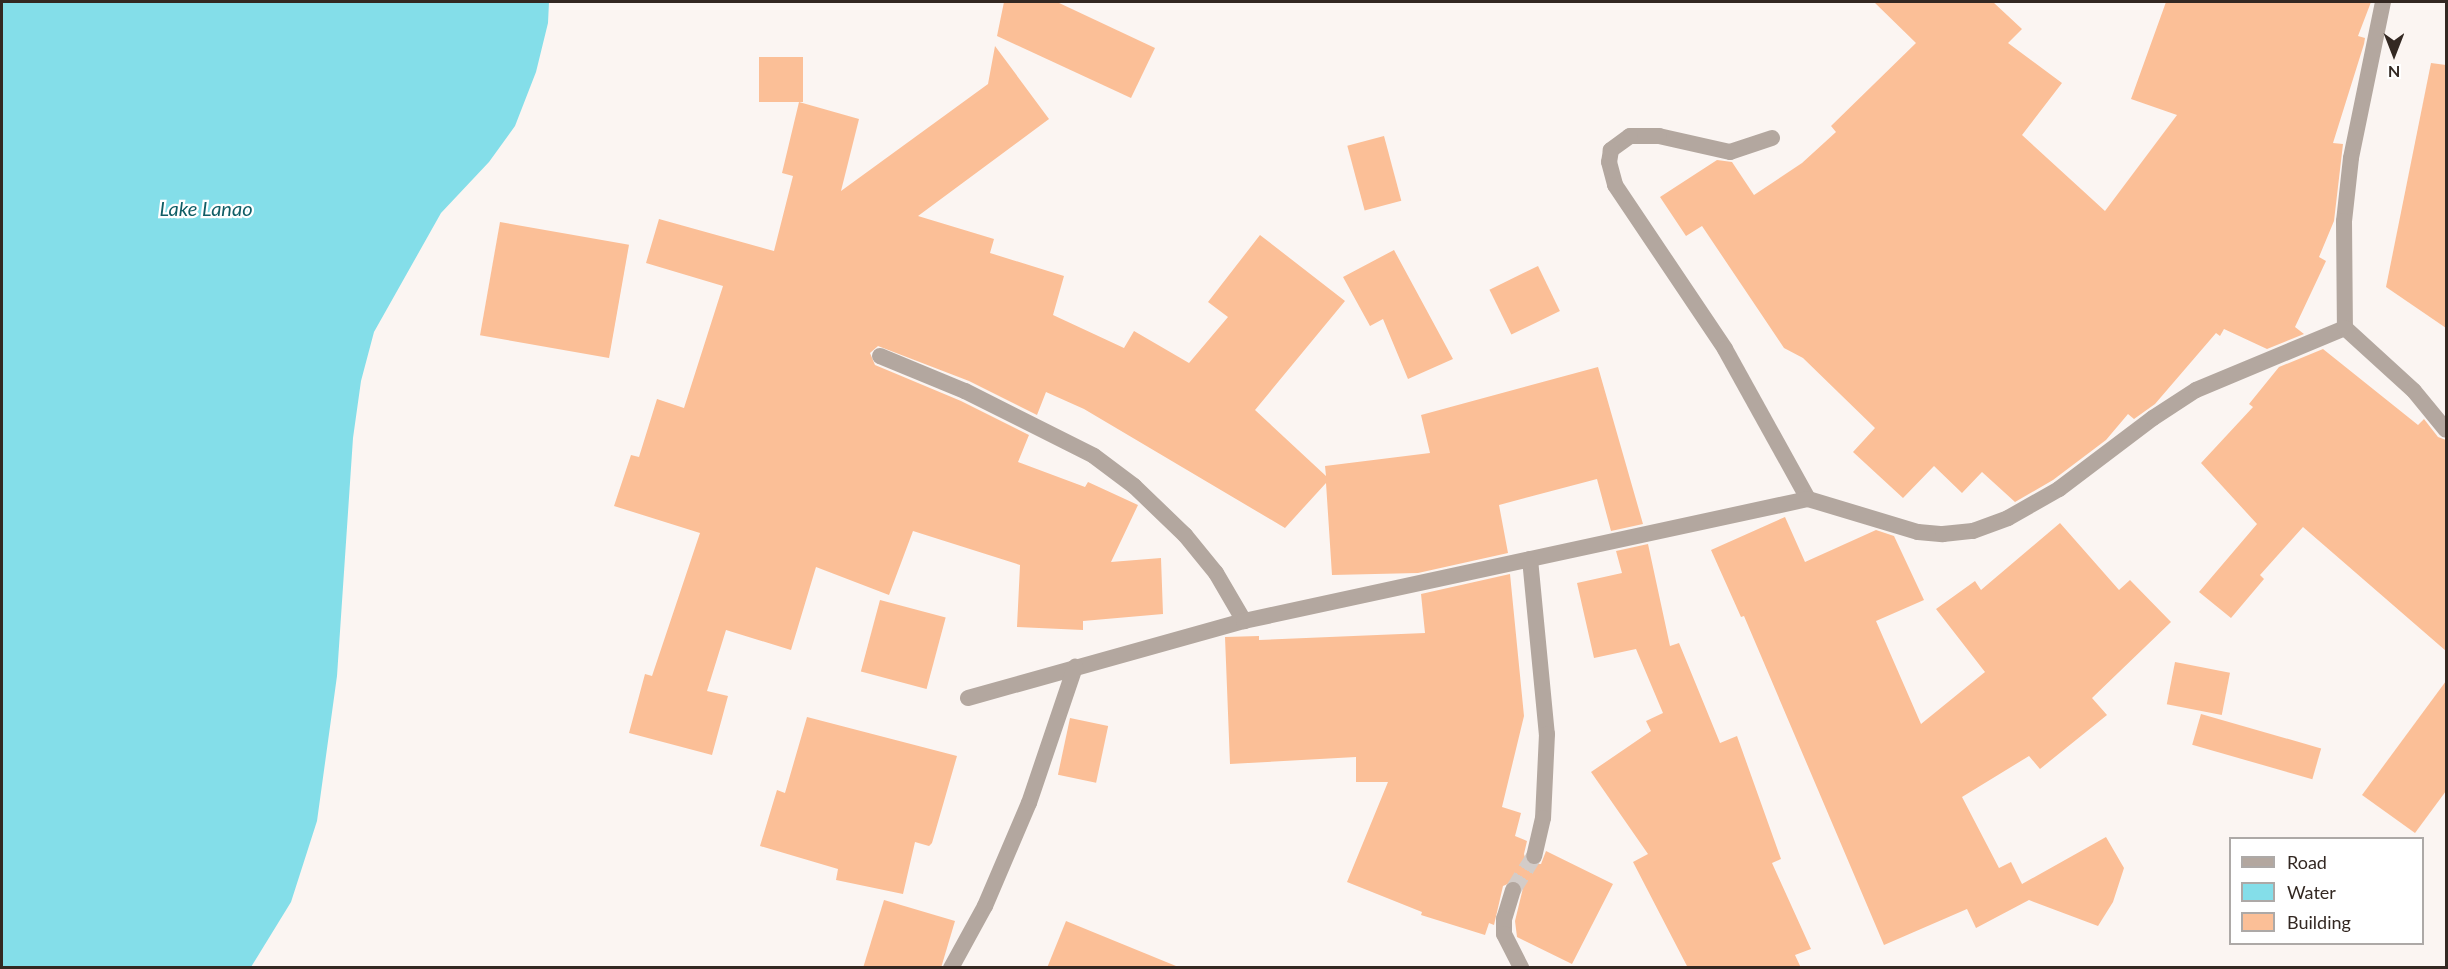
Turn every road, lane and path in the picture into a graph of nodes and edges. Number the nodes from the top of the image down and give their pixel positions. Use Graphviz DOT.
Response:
graph roads {
  1 [pos="2383,2"];
  2 [pos="1772,138"];
  3 [pos="2345,328"];
  4 [pos="880,356"];
  5 [pos="2446,430"];
  6 [pos="1808,499"];
  7 [pos="1530,559"];
  8 [pos="1244,621"];
  9 [pos="1075,667"];
  10 [pos="968,698"];
  11 [pos="1534,856"];
  12 [pos="1513,890"];
  13 [pos="951,968"];
  14 [pos="1521,968"];
  1 -- 3 [label="street"];
  2 -- 6 [label="street"];
  3 -- 5 [label="street"];
  3 -- 6 [label="street"];
  4 -- 8 [label="street"];
  6 -- 7 [label="street"];
  7 -- 8 [label="street"];
  7 -- 11 [label="street"];
  8 -- 9 [label="street"];
  9 -- 10 [label="street"];
  9 -- 13 [label="street"];
  12 -- 14 [label="street"];
}
